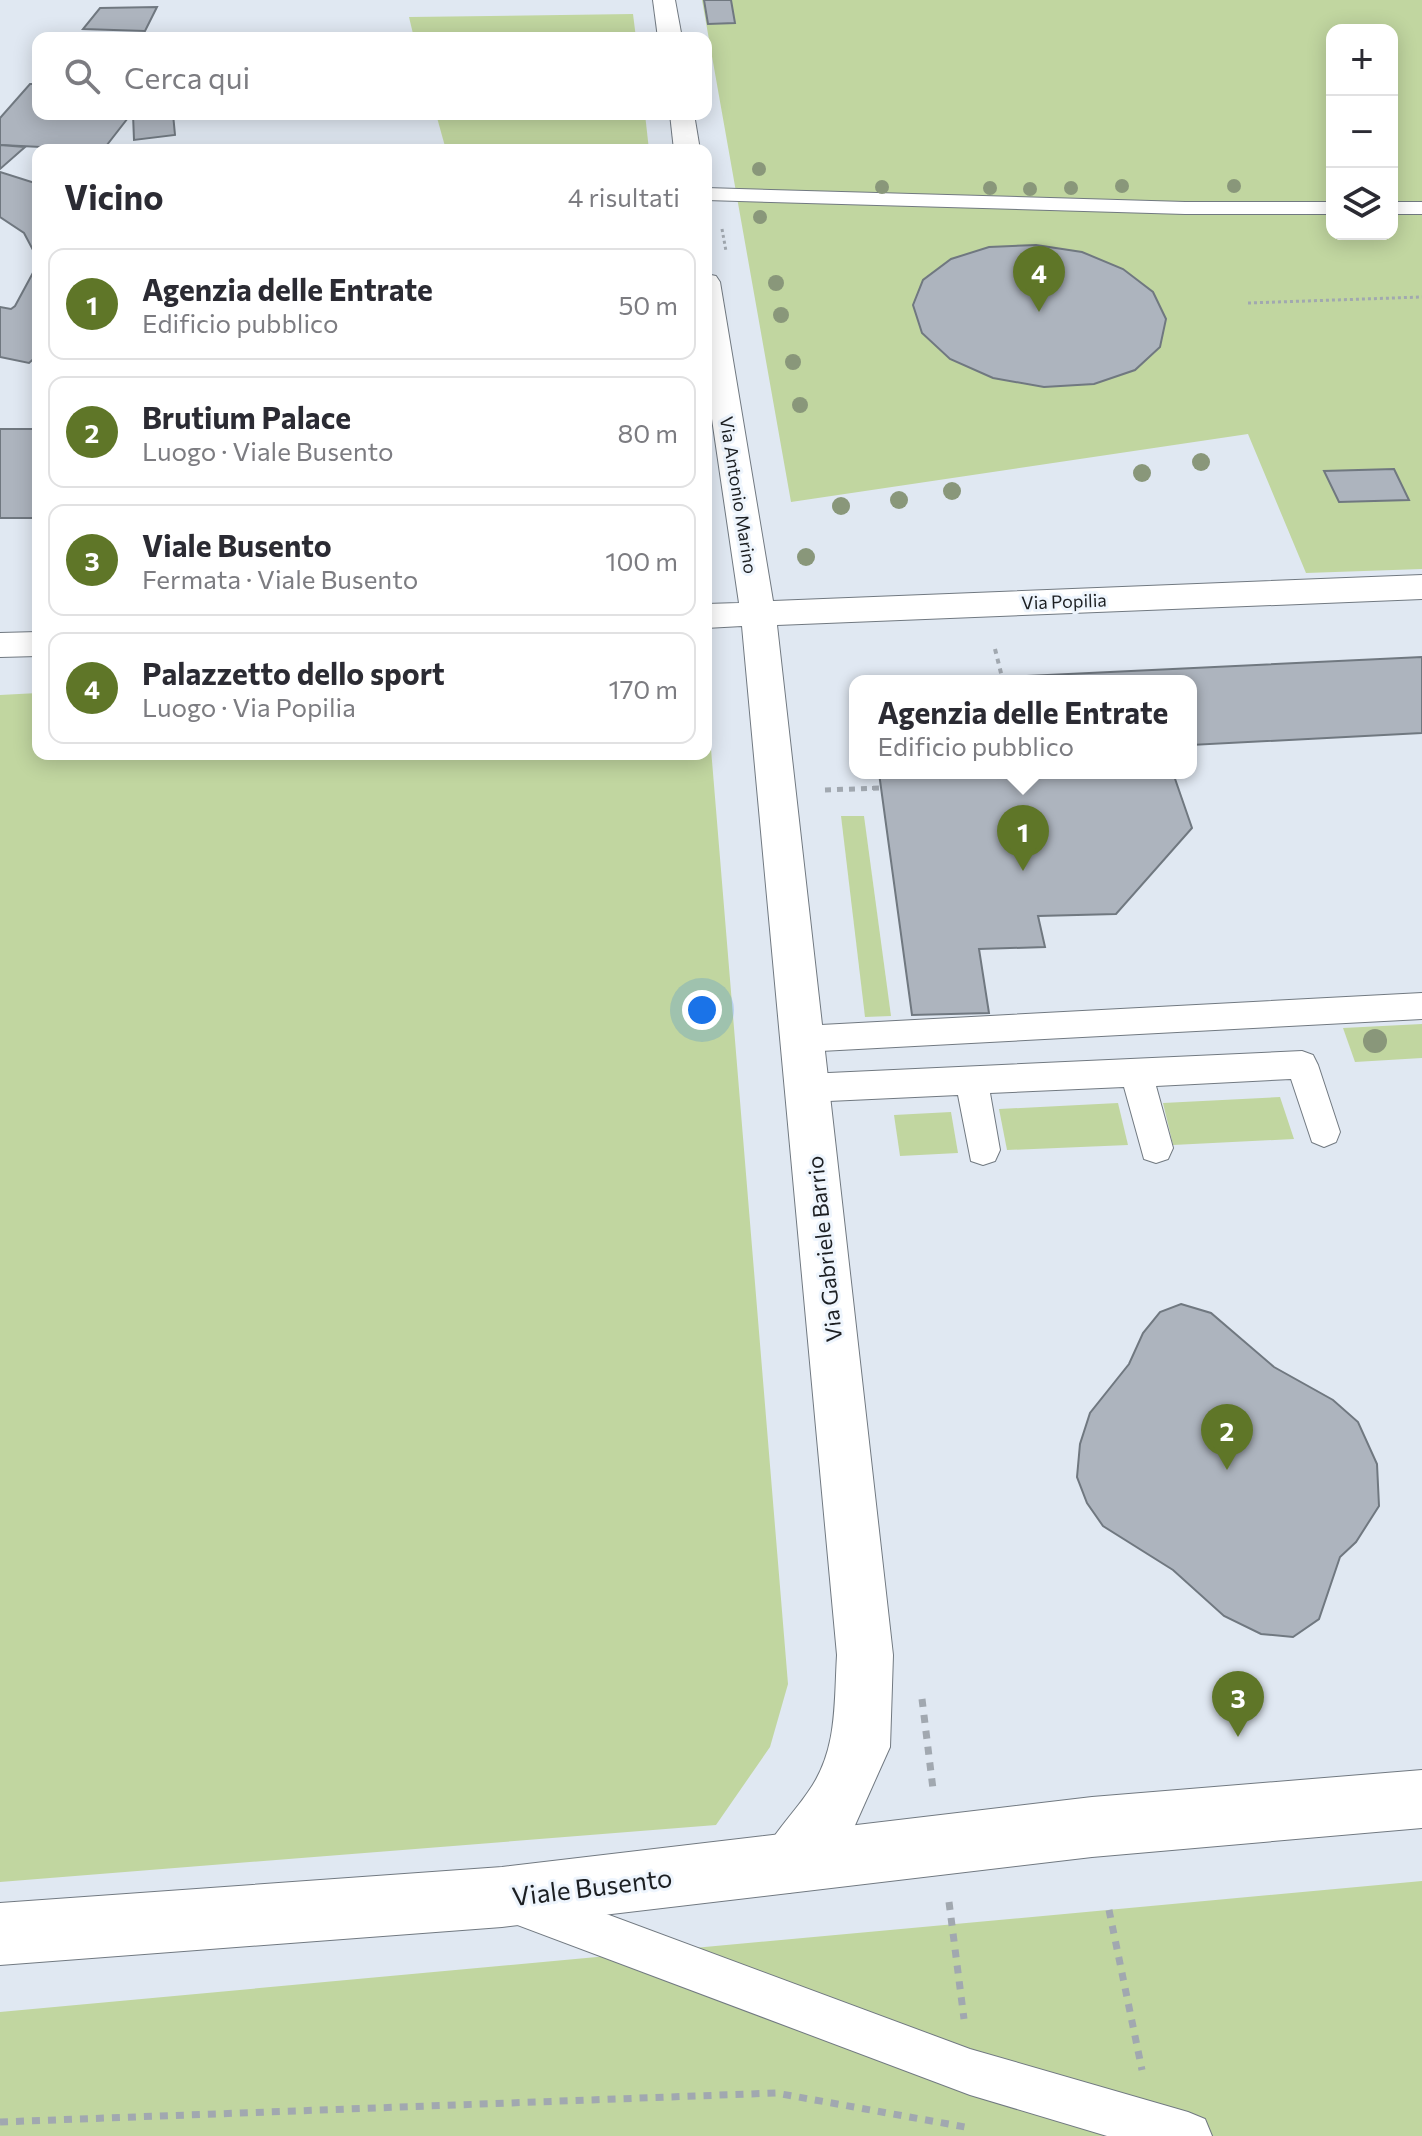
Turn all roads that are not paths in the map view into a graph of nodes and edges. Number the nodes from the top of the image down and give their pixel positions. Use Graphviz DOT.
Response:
graph roads {
  1 [pos="664,0"];
  2 [pos="669,32"];
  3 [pos="683,120"];
  4 [pos="686,144"];
  5 [pos="712,194"];
  6 [pos="1326,208"];
  7 [pos="1398,208"];
  8 [pos="1422,208"];
  9 [pos="712,320"];
  10 [pos="1422,587"];
  11 [pos="758,614"];
  12 [pos="712,616"];
  13 [pos="32,644"];
  14 [pos="0,645"];
  15 [pos="1422,1006"];
  16 [pos="802,1039"];
  17 [pos="1137,1073"];
  18 [pos="972,1080"];
  19 [pos="807,1088"];
  20 [pos="1324,1132"];
  21 [pos="1156,1148"];
  22 [pos="983,1150"];
  23 [pos="1422,1799"];
  24 [pos="789,1863"];
  25 [pos="502,1897"];
  26 [pos="0,1934"];
  27 [pos="1171,2132"];
  1 -- 2 [label="street"];
  3 -- 4 [label="street"];
  5 -- 6 [label="lane"];
  7 -- 8 [label="lane"];
  9 -- 11 [label="street, Via Antonio Marino"];
  10 -- 11 [label="street, Via Popilia"];
  11 -- 12 [label="street, Via Popilia"];
  11 -- 16 [label="street, Via Gabriele Barrio"];
  13 -- 14 [label="street"];
  15 -- 16 [label="lane"];
  16 -- 19 [label="street, Via Gabriele Barrio"];
  17 -- 18 [label="lane"];
  17 -- 20 [label="lane"];
  17 -- 21 [label="lane"];
  18 -- 19 [label="lane"];
  18 -- 22 [label="lane"];
  19 -- 24 [label="street, Via Gabriele Barrio"];
  23 -- 24 [label="street, Viale Busento"];
  24 -- 25 [label="street, Viale Busento"];
  25 -- 26 [label="street, Viale Busento"];
  25 -- 27 [label="lane"];
}
